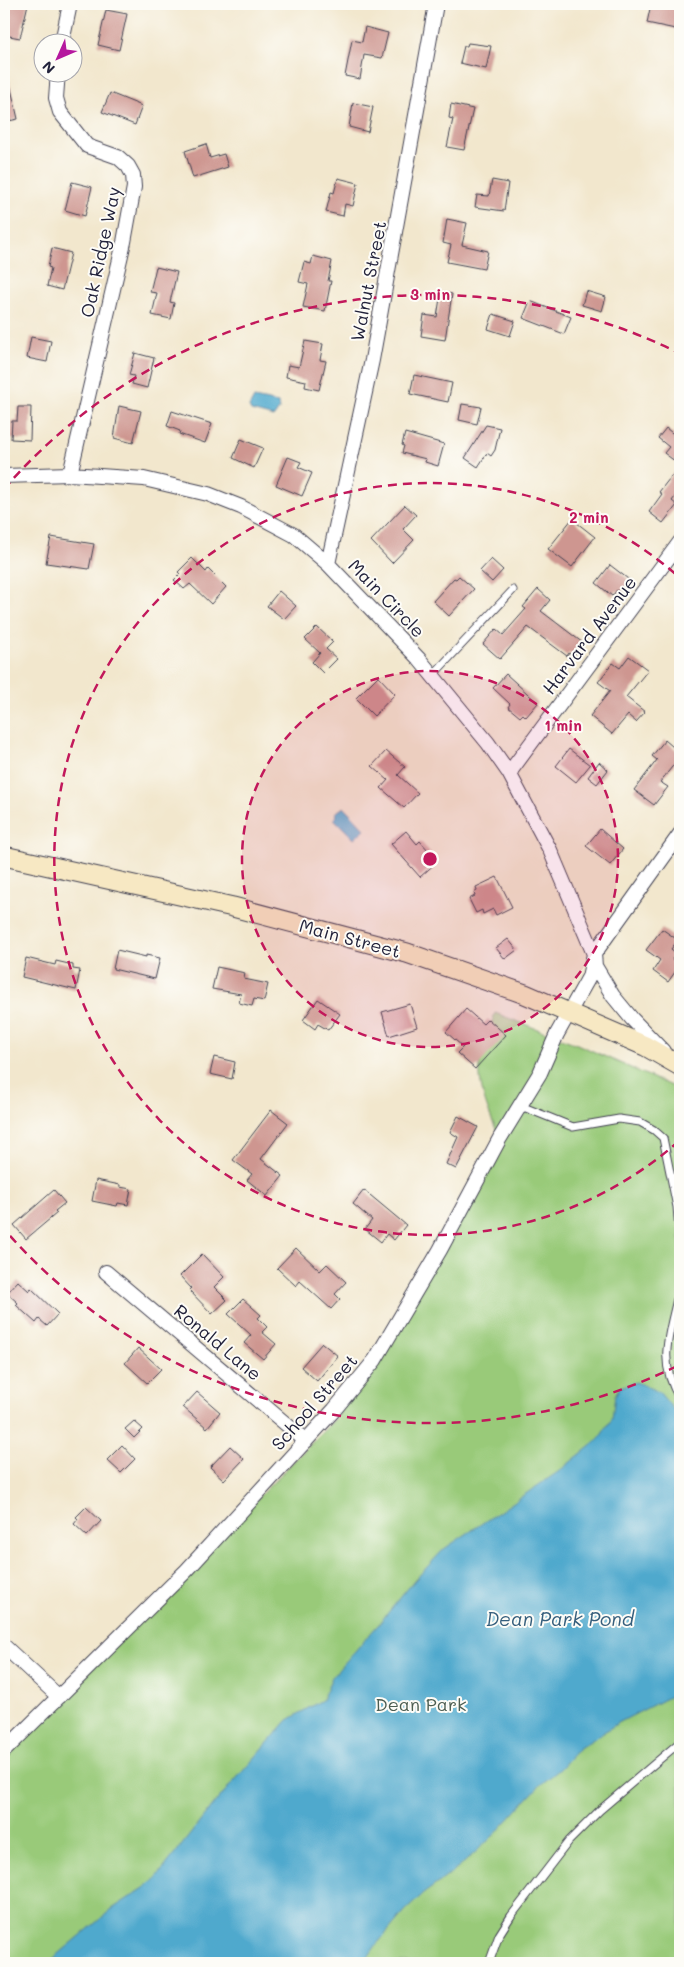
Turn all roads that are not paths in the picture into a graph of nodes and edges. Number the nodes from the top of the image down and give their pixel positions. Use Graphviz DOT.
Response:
graph roads {
  1 [pos="70,4"];
  2 [pos="436,4"];
  3 [pos="64,32"];
  4 [pos="57,82"];
  5 [pos="70,474"];
  6 [pos="4,476"];
  7 [pos="680,542"];
  8 [pos="328,564"];
  9 [pos="513,590"];
  10 [pos="433,675"];
  11 [pos="509,773"];
  12 [pos="680,834"];
  13 [pos="4,856"];
  14 [pos="594,954"];
  15 [pos="568,1014"];
  16 [pos="680,1066"];
  17 [pos="521,1106"];
  18 [pos="680,1242"];
  19 [pos="106,1272"];
  20 [pos="680,1284"];
  21 [pos="680,1399"];
  22 [pos="306,1441"];
  23 [pos="4,1646"];
  24 [pos="59,1697"];
  25 [pos="680,1742"];
  26 [pos="4,1751"];
  27 [pos="489,1963"];
  1 -- 3 [label="street"];
  2 -- 8 [label="street, Walnut Street"];
  4 -- 5 [label="street, Oak Ridge Way"];
  5 -- 6 [label="street, Main Circle"];
  5 -- 8 [label="street, Main Circle"];
  7 -- 11 [label="street, Harvard Avenue"];
  8 -- 10 [label="street, Main Circle"];
  9 -- 10 [label="lane"];
  10 -- 11 [label="street, Main Circle"];
  11 -- 14 [label="street, Main Circle"];
  12 -- 14 [label="street"];
  13 -- 15 [label="main road, Main Street"];
  14 -- 15 [label="street"];
  14 -- 16 [label="street, Main Circle"];
  15 -- 16 [label="main road, Main Street"];
  15 -- 17 [label="street, School Street"];
  17 -- 18 [label="lane"];
  17 -- 22 [label="street, School Street"];
  19 -- 22 [label="street, Ronald Lane"];
  20 -- 21 [label="lane"];
  22 -- 24 [label="street, School Street"];
  23 -- 24 [label="street"];
  24 -- 26 [label="street, School Street"];
  25 -- 27 [label="lane"];
}
